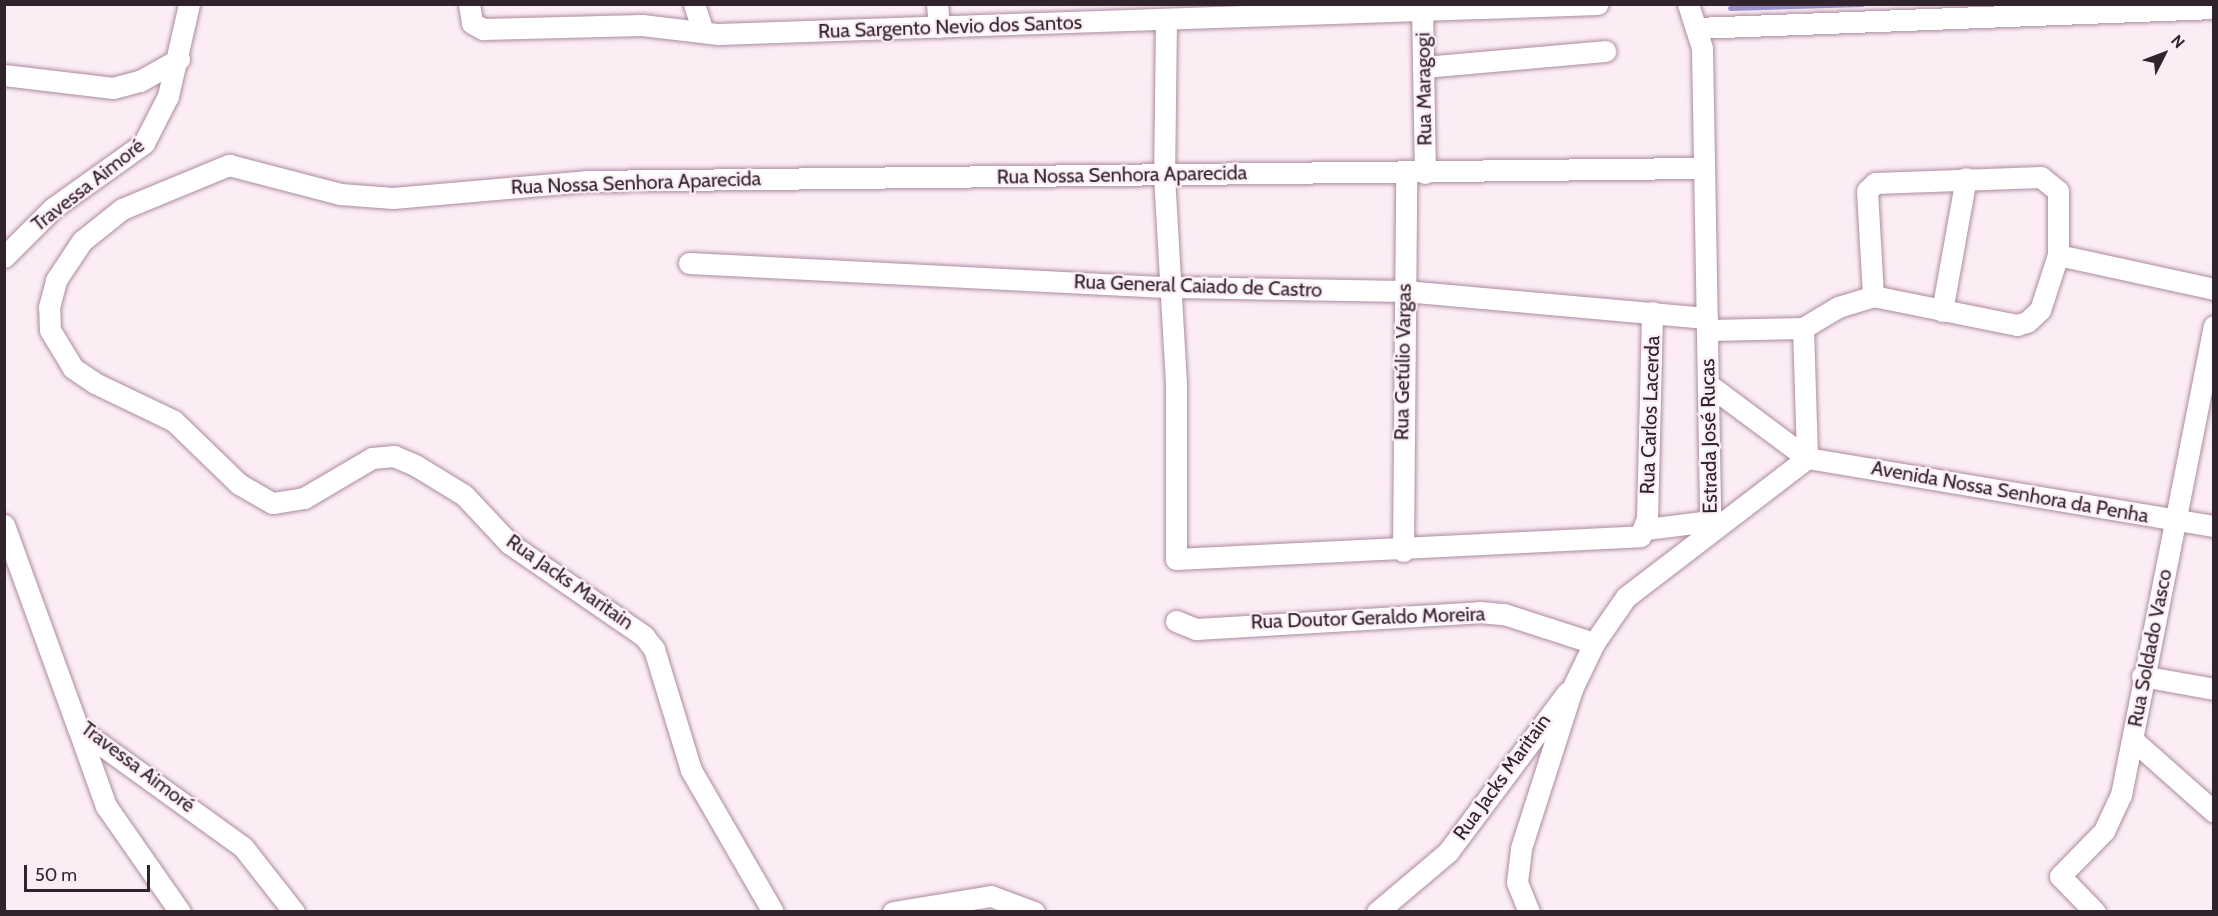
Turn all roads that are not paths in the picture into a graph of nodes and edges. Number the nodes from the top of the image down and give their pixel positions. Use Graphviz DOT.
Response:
graph roads {
  1 [pos="189,4"];
  2 [pos="469,4"];
  3 [pos="694,4"];
  4 [pos="937,4"];
  5 [pos="1597,4"];
  6 [pos="1688,4"];
  7 [pos="1422,8"];
  8 [pos="2214,8"];
  9 [pos="1172,14"];
  10 [pos="939,27"];
  11 [pos="1696,28"];
  12 [pos="702,29"];
  13 [pos="1605,51"];
  14 [pos="179,58"];
  15 [pos="1423,67"];
  16 [pos="4,75"];
  17 [pos="1700,168"];
  18 [pos="1416,173"];
  19 [pos="1164,175"];
  20 [pos="1966,178"];
  21 [pos="2058,255"];
  22 [pos="4,257"];
  23 [pos="689,263"];
  24 [pos="1170,287"];
  25 [pos="2214,289"];
  26 [pos="1404,291"];
  27 [pos="1873,296"];
  28 [pos="1942,311"];
  29 [pos="1652,312"];
  30 [pos="1707,324"];
  31 [pos="2214,326"];
  32 [pos="1803,328"];
  33 [pos="1708,385"];
  34 [pos="394,456"];
  35 [pos="1807,458"];
  36 [pos="2176,520"];
  37 [pos="1647,524"];
  38 [pos="4,525"];
  39 [pos="1710,526"];
  40 [pos="2214,526"];
  41 [pos="1403,551"];
  42 [pos="1176,621"];
  43 [pos="1594,643"];
  44 [pos="2142,676"];
  45 [pos="1572,689"];
  46 [pos="2214,689"];
  47 [pos="78,728"];
  48 [pos="2133,740"];
  49 [pos="2214,812"];
  50 [pos="180,912"];
  51 [pos="294,912"];
  52 [pos="773,912"];
  53 [pos="893,912"];
  54 [pos="1034,912"];
  55 [pos="1377,912"];
  56 [pos="1529,912"];
  57 [pos="2095,912"];
  1 -- 14 [label="street, Travessa Aimoré"];
  2 -- 12 [label="street, Rua Sargento Nevio dos Santos"];
  3 -- 12 [label="street"];
  4 -- 10 [label="street"];
  5 -- 7 [label="street, Rua Sargento Nevio dos Santos"];
  6 -- 11 [label="street, Estrada José Rucas"];
  7 -- 9 [label="street, Rua Sargento Nevio dos Santos"];
  7 -- 15 [label="street, Rua Maragogi"];
  8 -- 11 [label="street"];
  9 -- 10 [label="street, Rua Sargento Nevio dos Santos"];
  9 -- 19 [label="street"];
  10 -- 12 [label="street, Rua Sargento Nevio dos Santos"];
  11 -- 17 [label="street, Estrada José Rucas"];
  13 -- 15 [label="street"];
  14 -- 16 [label="street"];
  14 -- 22 [label="street, Travessa Aimoré"];
  15 -- 18 [label="street, Rua Maragogi"];
  17 -- 18 [label="street, Rua Nossa Senhora Aparecida"];
  17 -- 30 [label="street, Estrada José Rucas"];
  18 -- 19 [label="street, Rua Nossa Senhora Aparecida"];
  18 -- 26 [label="street, Rua Getúlio Vargas"];
  19 -- 24 [label="street"];
  19 -- 34 [label="street, Rua Nossa Senhora Aparecida"];
  20 -- 21 [label="street"];
  20 -- 27 [label="street"];
  20 -- 28 [label="street"];
  21 -- 25 [label="street"];
  21 -- 28 [label="street"];
  23 -- 24 [label="street, Rua General Caiado de Castro"];
  24 -- 26 [label="street, Rua General Caiado de Castro"];
  24 -- 41 [label="street"];
  26 -- 29 [label="street, Rua General Caiado de Castro"];
  26 -- 41 [label="street, Rua Getúlio Vargas"];
  27 -- 28 [label="street"];
  27 -- 32 [label="street"];
  29 -- 30 [label="street, Rua General Caiado de Castro"];
  29 -- 37 [label="street, Rua Carlos Lacerda"];
  30 -- 32 [label="street, Rua General Caiado de Castro"];
  30 -- 33 [label="street, Estrada José Rucas"];
  31 -- 36 [label="street, Rua Soldado Vasco"];
  32 -- 35 [label="street"];
  33 -- 35 [label="street"];
  33 -- 39 [label="street, Estrada José Rucas"];
  34 -- 52 [label="street, Rua Jacks Maritain"];
  35 -- 36 [label="street, Avenida Nossa Senhora da Penha"];
  35 -- 39 [label="street"];
  36 -- 40 [label="street, Avenida Nossa Senhora da Penha"];
  36 -- 44 [label="street, Rua Soldado Vasco"];
  37 -- 39 [label="street"];
  37 -- 41 [label="street"];
  38 -- 47 [label="street, Travessa Aimoré"];
  39 -- 43 [label="street, Estrada José Rucas"];
  42 -- 43 [label="street, Rua Doutor Geraldo Moreira"];
  43 -- 45 [label="street, Estrada José Rucas"];
  44 -- 46 [label="street"];
  44 -- 48 [label="street, Rua Soldado Vasco"];
  45 -- 55 [label="street, Rua Jacks Maritain"];
  45 -- 56 [label="street, Estrada José Rucas"];
  47 -- 50 [label="street"];
  47 -- 51 [label="street, Travessa Aimoré"];
  48 -- 49 [label="street, Rua Soldado Vasco"];
  48 -- 57 [label="street"];
  53 -- 54 [label="street"];
}
